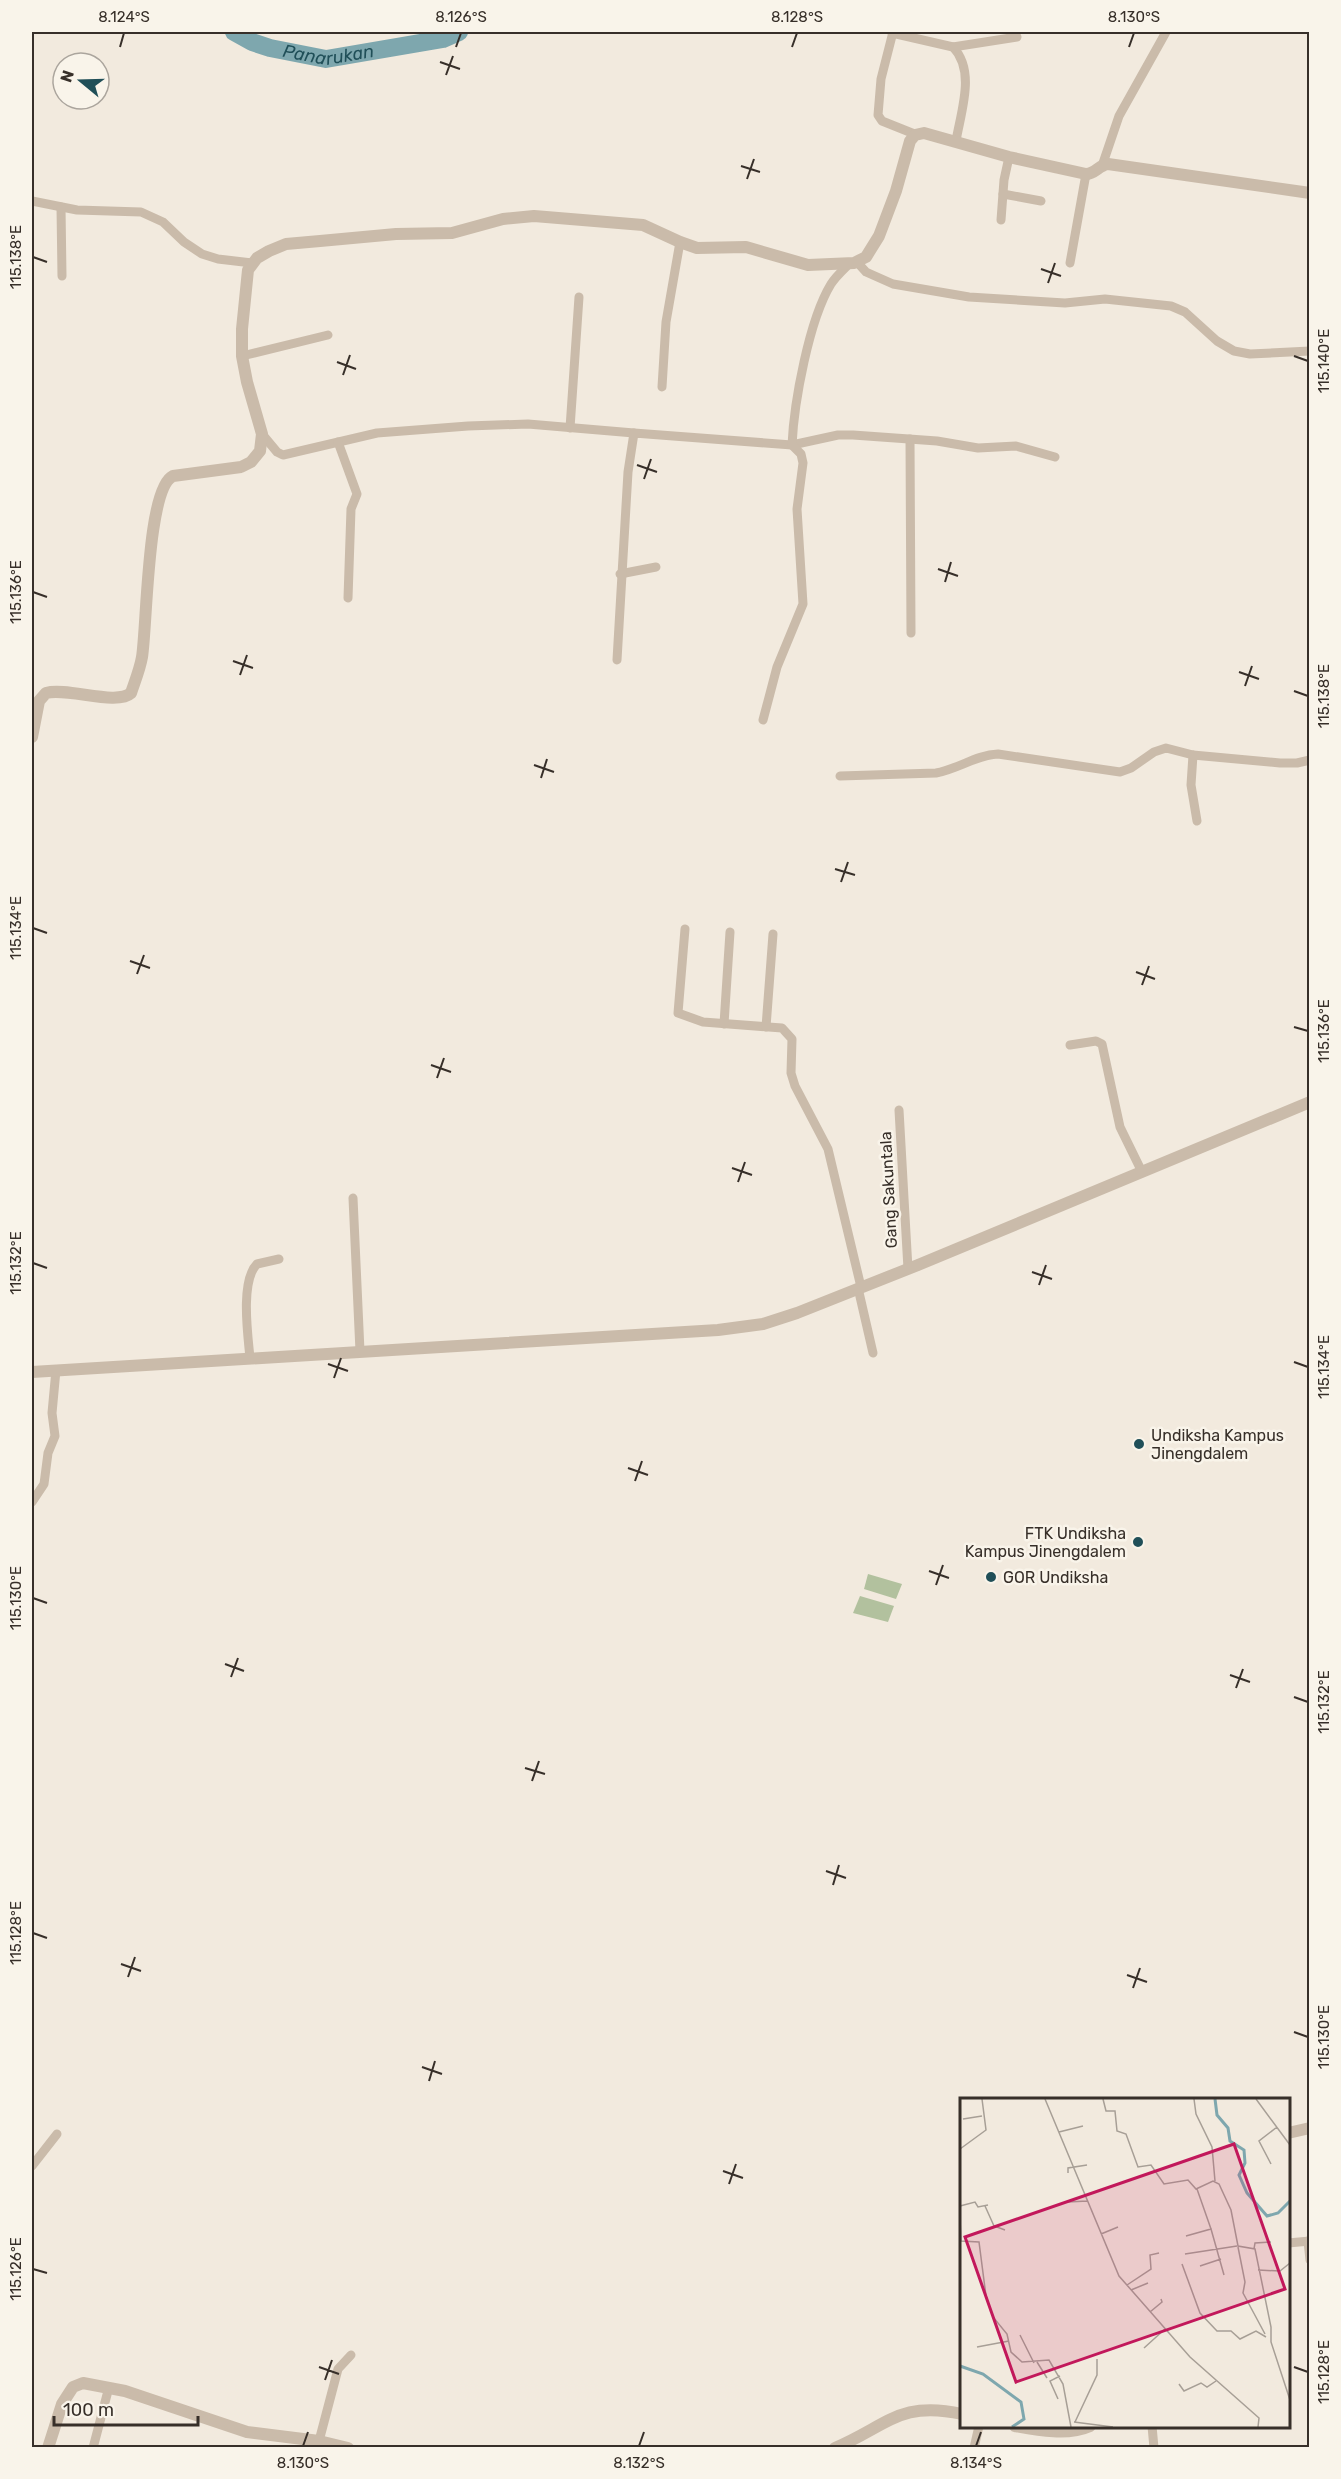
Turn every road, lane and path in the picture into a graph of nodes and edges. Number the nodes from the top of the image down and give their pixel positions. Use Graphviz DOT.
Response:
graph roads {
  1 [pos="893,32"];
  2 [pos="1166,32"];
  3 [pos="1017,37"];
  4 [pos="953,47"];
  5 [pos="917,135"];
  6 [pos="956,141"];
  7 [pos="1009,157"];
  8 [pos="1102,166"];
  9 [pos="1086,174"];
  10 [pos="1310,193"];
  11 [pos="1003,194"];
  12 [pos="32,201"];
  13 [pos="1041,201"];
  14 [pos="61,207"];
  15 [pos="1000,220"];
  16 [pos="680,242"];
  17 [pos="252,263"];
  18 [pos="853,263"];
  19 [pos="1070,263"];
  20 [pos="62,276"];
  21 [pos="579,297"];
  22 [pos="328,335"];
  23 [pos="1310,351"];
  24 [pos="242,356"];
  25 [pos="662,387"];
  26 [pos="570,428"];
  27 [pos="634,433"];
  28 [pos="262,434"];
  29 [pos="910,439"];
  30 [pos="338,442"];
  31 [pos="792,445"];
  32 [pos="1054,457"];
  33 [pos="656,567"];
  34 [pos="620,574"];
  35 [pos="348,598"];
  36 [pos="911,633"];
  37 [pos="617,660"];
  38 [pos="763,720"];
  39 [pos="32,737"];
  40 [pos="1193,755"];
  41 [pos="1310,760"];
  42 [pos="840,776"];
  43 [pos="1197,821"];
  44 [pos="685,929"];
  45 [pos="730,932"];
  46 [pos="773,934"];
  47 [pos="724,1024"];
  48 [pos="766,1027"];
  49 [pos="1070,1045"];
  50 [pos="1310,1102"];
  51 [pos="899,1110"];
  52 [pos="1142,1172"];
  53 [pos="353,1198"];
  54 [pos="279,1259"];
  55 [pos="908,1269"];
  56 [pos="860,1288"];
  57 [pos="360,1351"];
  58 [pos="873,1353"];
  59 [pos="250,1358"];
  60 [pos="56,1370"];
  61 [pos="32,1372"];
  62 [pos="32,1502"];
  63 [pos="1310,2128"];
  64 [pos="1290,2133"];
  65 [pos="57,2134"];
  66 [pos="32,2166"];
  67 [pos="1309,2241"];
  68 [pos="1290,2243"];
  69 [pos="1310,2260"];
  70 [pos="351,2355"];
  71 [pos="109,2387"];
  72 [pos="960,2414"];
  73 [pos="979,2428"];
  74 [pos="1028,2428"];
  75 [pos="1086,2428"];
  76 [pos="1152,2428"];
  77 [pos="319,2441"];
  78 [pos="48,2448"];
  79 [pos="93,2448"];
  80 [pos="348,2448"];
  81 [pos="835,2448"];
  82 [pos="974,2448"];
  83 [pos="1154,2448"];
  1 -- 4 [label="street"];
  1 -- 5 [label="street"];
  2 -- 8 [label="street"];
  3 -- 4 [label="street"];
  4 -- 6 [label="street"];
  5 -- 6 [label="street"];
  5 -- 18 [label="street"];
  6 -- 7 [label="street"];
  7 -- 9 [label="street"];
  7 -- 11 [label="street"];
  8 -- 9 [label="street"];
  8 -- 10 [label="street"];
  9 -- 19 [label="street"];
  11 -- 13 [label="street"];
  11 -- 15 [label="street"];
  12 -- 14 [label="street"];
  14 -- 17 [label="street"];
  14 -- 20 [label="street"];
  16 -- 17 [label="street"];
  16 -- 18 [label="street"];
  16 -- 25 [label="street"];
  17 -- 24 [label="street"];
  18 -- 23 [label="street"];
  18 -- 31 [label="street"];
  21 -- 26 [label="street"];
  22 -- 24 [label="street"];
  24 -- 28 [label="street"];
  26 -- 27 [label="street"];
  26 -- 30 [label="street"];
  27 -- 31 [label="street"];
  27 -- 34 [label="street"];
  28 -- 30 [label="street"];
  28 -- 39 [label="street"];
  29 -- 31 [label="street"];
  29 -- 32 [label="street"];
  29 -- 36 [label="street"];
  30 -- 35 [label="street"];
  31 -- 38 [label="street"];
  33 -- 34 [label="street"];
  34 -- 37 [label="street"];
  40 -- 41 [label="street"];
  40 -- 42 [label="street"];
  40 -- 43 [label="street"];
  44 -- 47 [label="street"];
  45 -- 47 [label="street"];
  46 -- 48 [label="street"];
  47 -- 48 [label="street"];
  48 -- 56 [label="street"];
  49 -- 52 [label="street"];
  50 -- 52 [label="street"];
  51 -- 55 [label="street, Gang Sakuntala"];
  52 -- 55 [label="street"];
  53 -- 57 [label="street"];
  54 -- 59 [label="street"];
  55 -- 56 [label="street"];
  56 -- 57 [label="street"];
  56 -- 58 [label="street"];
  57 -- 59 [label="street"];
  59 -- 60 [label="street"];
  60 -- 61 [label="street"];
  60 -- 62 [label="street"];
  63 -- 64 [label="street"];
  65 -- 66 [label="street"];
  67 -- 68 [label="street"];
  67 -- 69 [label="street"];
  70 -- 77 [label="street"];
  71 -- 77 [label="street"];
  71 -- 78 [label="street"];
  71 -- 79 [label="street"];
  72 -- 81 [label="street"];
  73 -- 82 [label="street"];
  74 -- 75 [label="street"];
  76 -- 83 [label="street"];
  77 -- 80 [label="street"];
}
